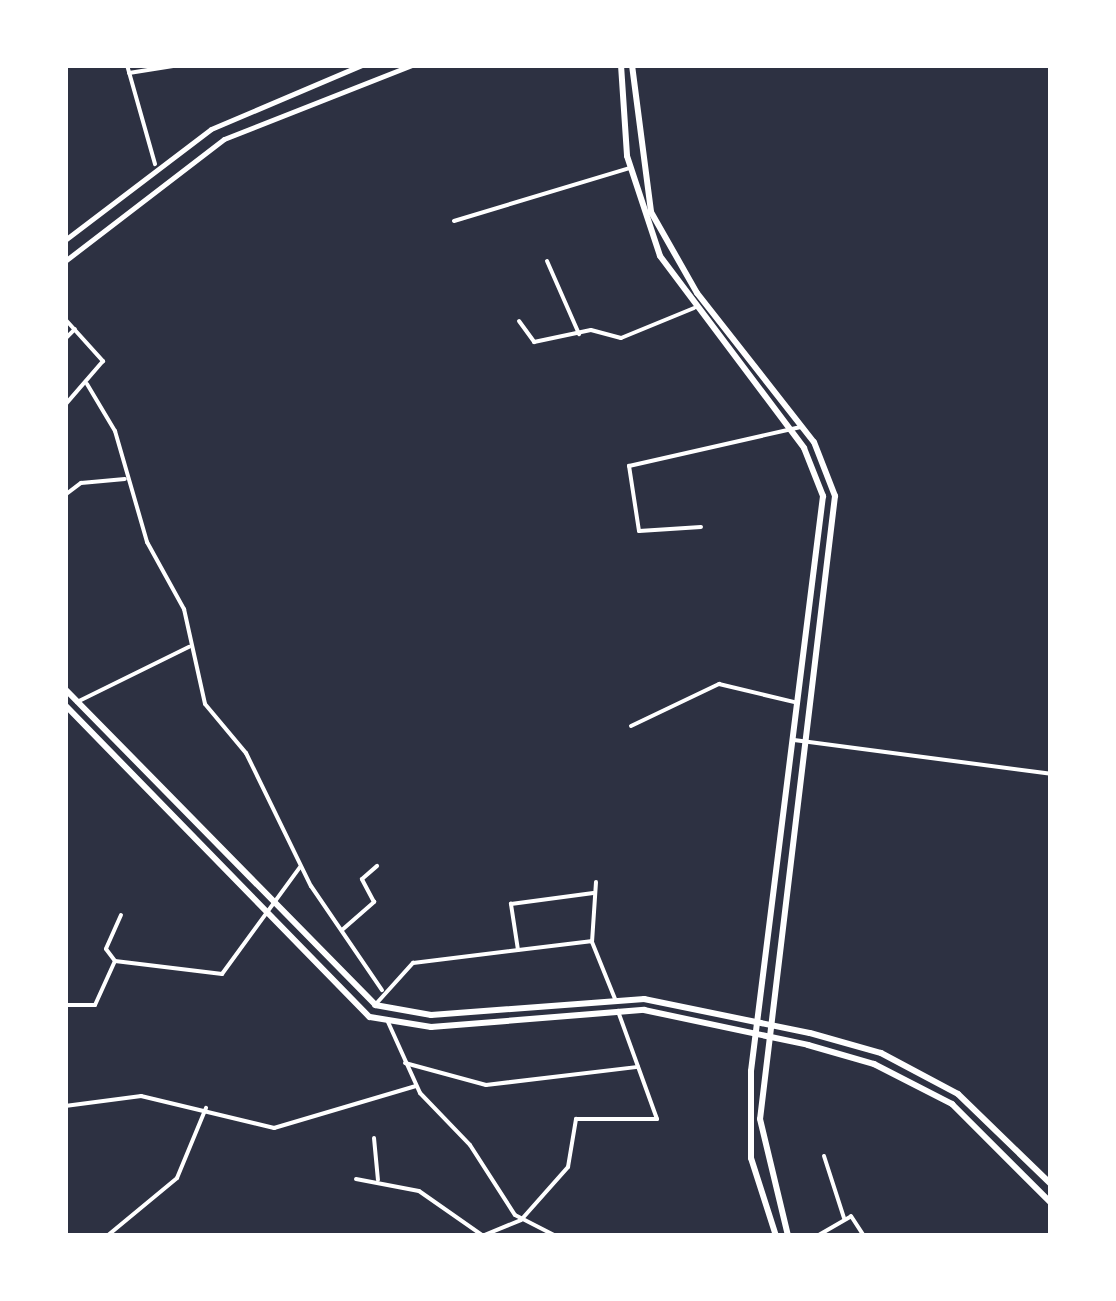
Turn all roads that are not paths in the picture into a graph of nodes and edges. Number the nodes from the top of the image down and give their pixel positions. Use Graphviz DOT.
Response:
graph roads {
  1 [pos="126,65"];
  2 [pos="179,65"];
  3 [pos="362,65"];
  4 [pos="412,65"];
  5 [pos="620,65"];
  6 [pos="632,65"];
  7 [pos="129,73"];
  8 [pos="155,164"];
  9 [pos="630,168"];
  10 [pos="136,178"];
  11 [pos="146,190"];
  12 [pos="454,221"];
  13 [pos="65,240"];
  14 [pos="65,260"];
  15 [pos="548,261"];
  16 [pos="694,308"];
  17 [pos="65,319"];
  18 [pos="519,322"];
  19 [pos="76,330"];
  20 [pos="579,334"];
  21 [pos="65,339"];
  22 [pos="87,384"];
  23 [pos="65,405"];
  24 [pos="802,426"];
  25 [pos="789,429"];
  26 [pos="125,480"];
  27 [pos="65,495"];
  28 [pos="701,527"];
  29 [pos="190,647"];
  30 [pos="65,689"];
  31 [pos="77,702"];
  32 [pos="798,704"];
  33 [pos="66,707"];
  34 [pos="631,726"];
  35 [pos="794,740"];
  36 [pos="808,740"];
  37 [pos="1051,774"];
  38 [pos="377,866"];
  39 [pos="301,867"];
  40 [pos="596,882"];
  41 [pos="593,893"];
  42 [pos="273,906"];
  43 [pos="121,915"];
  44 [pos="266,915"];
  45 [pos="342,930"];
  46 [pos="592,941"];
  47 [pos="518,952"];
  48 [pos="114,961"];
  49 [pos="382,990"];
  50 [pos="616,999"];
  51 [pos="65,1005"];
  52 [pos="375,1005"];
  53 [pos="542,1005"];
  54 [pos="622,1010"];
  55 [pos="544,1017"];
  56 [pos="758,1020"];
  57 [pos="388,1022"];
  58 [pos="770,1022"];
  59 [pos="756,1034"];
  60 [pos="768,1036"];
  61 [pos="405,1063"];
  62 [pos="638,1066"];
  63 [pos="416,1086"];
  64 [pos="65,1106"];
  65 [pos="206,1108"];
  66 [pos="374,1138"];
  67 [pos="824,1156"];
  68 [pos="356,1179"];
  69 [pos="378,1180"];
  70 [pos="1051,1184"];
  71 [pos="1051,1202"];
  72 [pos="844,1218"];
  73 [pos="521,1220"];
  74 [pos="107,1236"];
  75 [pos="482,1236"];
  76 [pos="556,1236"];
  77 [pos="776,1236"];
  78 [pos="788,1236"];
  79 [pos="817,1236"];
  80 [pos="864,1236"];
  1 -- 7 [label="street"];
  2 -- 7 [label="street"];
  3 -- 8 [label="main road"];
  4 -- 11 [label="main road"];
  5 -- 9 [label="main road"];
  6 -- 24 [label="main road"];
  7 -- 8 [label="street"];
  8 -- 10 [label="main road"];
  9 -- 12 [label="street"];
  9 -- 16 [label="main road"];
  10 -- 11 [label="main road"];
  10 -- 13 [label="main road"];
  11 -- 14 [label="main road"];
  15 -- 20 [label="street"];
  16 -- 20 [label="street"];
  16 -- 25 [label="main road"];
  17 -- 19 [label="street"];
  18 -- 20 [label="street"];
  19 -- 21 [label="street"];
  19 -- 22 [label="street"];
  22 -- 23 [label="street"];
  22 -- 26 [label="street"];
  24 -- 25 [label="street"];
  24 -- 36 [label="main road"];
  25 -- 28 [label="street"];
  25 -- 32 [label="main road"];
  26 -- 27 [label="street"];
  26 -- 29 [label="street"];
  29 -- 31 [label="street"];
  29 -- 39 [label="street"];
  30 -- 31 [label="main road"];
  31 -- 42 [label="main road"];
  32 -- 34 [label="street"];
  32 -- 35 [label="main road"];
  33 -- 44 [label="main road"];
  35 -- 36 [label="street"];
  35 -- 56 [label="main road"];
  36 -- 37 [label="street"];
  36 -- 58 [label="main road"];
  38 -- 45 [label="street"];
  39 -- 42 [label="street"];
  39 -- 45 [label="street"];
  40 -- 41 [label="street"];
  41 -- 46 [label="street"];
  41 -- 47 [label="street"];
  42 -- 44 [label="street"];
  42 -- 52 [label="main road"];
  43 -- 48 [label="street"];
  44 -- 48 [label="street"];
  44 -- 57 [label="main road"];
  45 -- 49 [label="street"];
  46 -- 47 [label="street"];
  46 -- 50 [label="street"];
  47 -- 49 [label="street"];
  48 -- 51 [label="street"];
  49 -- 52 [label="street"];
  50 -- 53 [label="main road"];
  50 -- 56 [label="main road"];
  52 -- 53 [label="main road"];
  53 -- 55 [label="main road"];
  54 -- 55 [label="main road"];
  54 -- 59 [label="main road"];
  54 -- 62 [label="street"];
  55 -- 57 [label="main road"];
  56 -- 58 [label="main road"];
  56 -- 59 [label="main road"];
  57 -- 61 [label="street"];
  58 -- 60 [label="main road"];
  58 -- 70 [label="main road"];
  59 -- 60 [label="main road"];
  59 -- 77 [label="main road"];
  60 -- 71 [label="main road"];
  60 -- 78 [label="main road"];
  61 -- 62 [label="street"];
  61 -- 63 [label="street"];
  62 -- 73 [label="street"];
  63 -- 65 [label="street"];
  63 -- 73 [label="street"];
  64 -- 65 [label="street"];
  65 -- 74 [label="street"];
  66 -- 69 [label="street"];
  67 -- 72 [label="street"];
  68 -- 69 [label="street"];
  69 -- 75 [label="street"];
  72 -- 79 [label="street"];
  72 -- 80 [label="street"];
  73 -- 75 [label="street"];
  73 -- 76 [label="street"];
}
